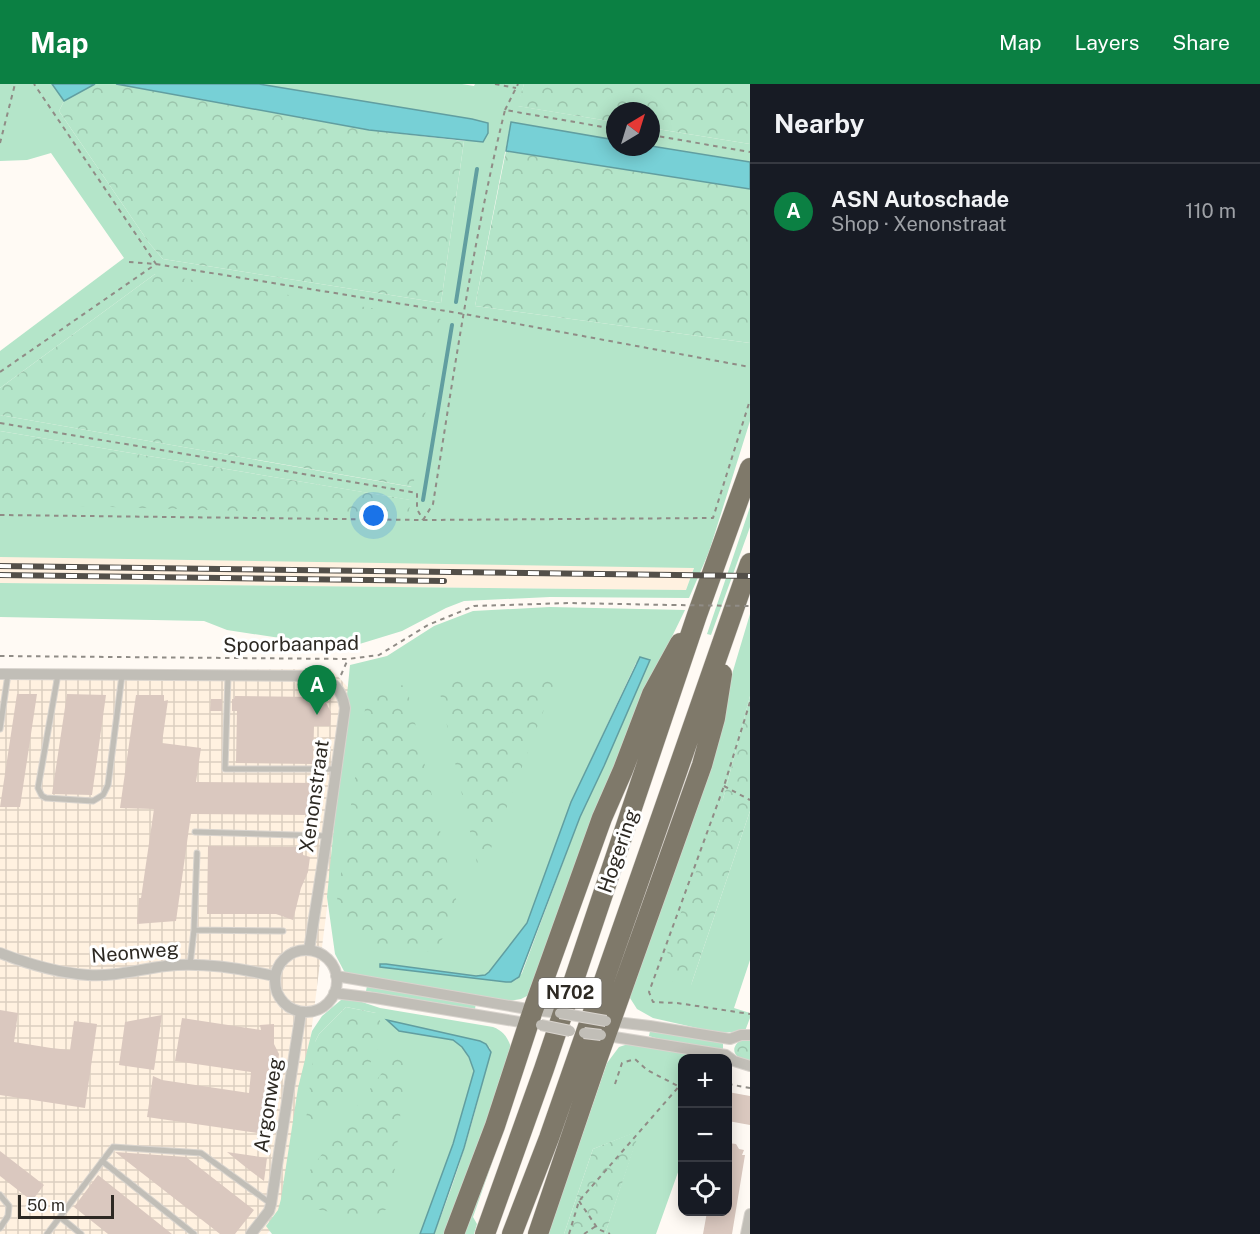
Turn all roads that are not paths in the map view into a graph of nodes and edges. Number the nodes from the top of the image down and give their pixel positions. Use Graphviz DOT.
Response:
graph roads {
  1 [pos="750,468"];
  2 [pos="750,563"];
  3 [pos="697,615"];
  4 [pos="728,627"];
  5 [pos="4,674"];
  6 [pos="58,674"];
  7 [pos="122,675"];
  8 [pos="228,675"];
  9 [pos="0,729"];
  10 [pos="336,769"];
  11 [pos="195,832"];
  12 [pos="327,836"];
  13 [pos="197,853"];
  14 [pos="194,930"];
  15 [pos="283,931"];
  16 [pos="309,950"];
  17 [pos="0,953"];
  18 [pos="190,965"];
  19 [pos="274,976"];
  20 [pos="336,976"];
  21 [pos="334,993"];
  22 [pos="301,1012"];
  23 [pos="537,1018"];
  24 [pos="606,1028"];
  25 [pos="750,1035"];
  26 [pos="730,1039"];
  27 [pos="722,1054"];
  28 [pos="726,1054"];
  29 [pos="732,1060"];
  30 [pos="750,1066"];
  31 [pos="102,1161"];
  32 [pos="0,1195"];
  33 [pos="271,1204"];
  34 [pos="750,1214"];
  35 [pos="60,1217"];
  36 [pos="0,1228"];
  37 [pos="47,1234"];
  38 [pos="81,1234"];
  39 [pos="194,1234"];
  40 [pos="251,1234"];
  41 [pos="453,1234"];
  42 [pos="485,1234"];
  43 [pos="512,1234"];
  44 [pos="538,1234"];
  45 [pos="746,1234"];
  1 -- 3 [label="highway, Hogering / N702"];
  2 -- 4 [label="highway, Hogering / N702"];
  3 -- 23 [label="highway, N702"];
  3 -- 42 [label="highway, Hogering / N702"];
  4 -- 24 [label="highway, N702"];
  4 -- 43 [label="highway, Hogering / N702"];
  5 -- 6 [label="street"];
  5 -- 9 [label="lane"];
  6 -- 7 [label="street"];
  6 -- 7 [label="lane"];
  7 -- 8 [label="street"];
  8 -- 10 [label="street, Xenonstraat"];
  8 -- 10 [label="lane"];
  10 -- 12 [label="street, Xenonstraat"];
  11 -- 12 [label="lane"];
  12 -- 16 [label="street, Xenonstraat"];
  13 -- 14 [label="lane"];
  14 -- 15 [label="lane"];
  14 -- 18 [label="lane"];
  16 -- 19 [label="street"];
  16 -- 20 [label="street"];
  17 -- 18 [label="street, Neonweg"];
  18 -- 19 [label="street, Neonweg"];
  19 -- 22 [label="street"];
  20 -- 21 [label="street"];
  20 -- 23 [label="street"];
  21 -- 22 [label="street"];
  21 -- 23 [label="street"];
  22 -- 33 [label="street, Argonweg"];
  23 -- 24 [label="street, bridge"];
  23 -- 24 [label="street, bridge"];
  23 -- 41 [label="highway, N702"];
  24 -- 26 [label="street"];
  24 -- 27 [label="street"];
  24 -- 44 [label="highway, N702"];
  25 -- 26 [label="street"];
  26 -- 28 [label="street"];
  29 -- 30 [label="street"];
  31 -- 33 [label="lane"];
  31 -- 35 [label="lane"];
  31 -- 39 [label="lane"];
  32 -- 36 [label="lane"];
  33 -- 40 [label="street, Argonweg"];
  34 -- 45 [label="street"];
  35 -- 37 [label="lane"];
  35 -- 38 [label="lane"];
}
